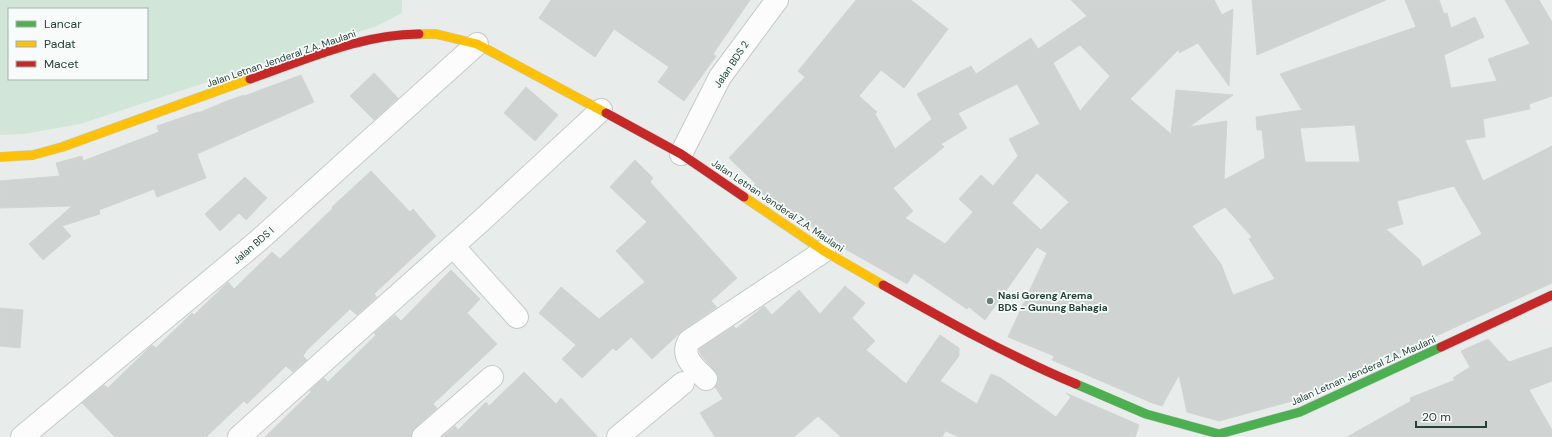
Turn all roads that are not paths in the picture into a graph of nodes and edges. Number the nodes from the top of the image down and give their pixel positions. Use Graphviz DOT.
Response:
graph roads {
  1 [pos="776,0"];
  2 [pos="477,44"];
  3 [pos="601,110"];
  4 [pos="682,154"];
  5 [pos="0,157"];
  6 [pos="453,246"];
  7 [pos="824,251"];
  8 [pos="1552,295"];
  9 [pos="517,317"];
  10 [pos="492,377"];
  11 [pos="706,379"];
  12 [pos="683,383"];
  13 [pos="22,437"];
  14 [pos="239,437"];
  15 [pos="423,437"];
  16 [pos="618,437"];
  1 -- 4 [label="street, Jalan BDS 2"];
  2 -- 3 [label="street, Jalan Letnan Jenderal Z.A. Maulani"];
  2 -- 5 [label="street, Jalan Letnan Jenderal Z.A. Maulani"];
  2 -- 13 [label="street, Jalan BDS I"];
  3 -- 4 [label="street, Jalan Letnan Jenderal Z.A. Maulani"];
  3 -- 6 [label="street"];
  4 -- 7 [label="street, Jalan Letnan Jenderal Z.A. Maulani"];
  6 -- 9 [label="street"];
  6 -- 14 [label="street"];
  7 -- 8 [label="street, Jalan Letnan Jenderal Z.A. Maulani"];
  7 -- 11 [label="street"];
  10 -- 15 [label="street"];
  12 -- 16 [label="street"];
}
